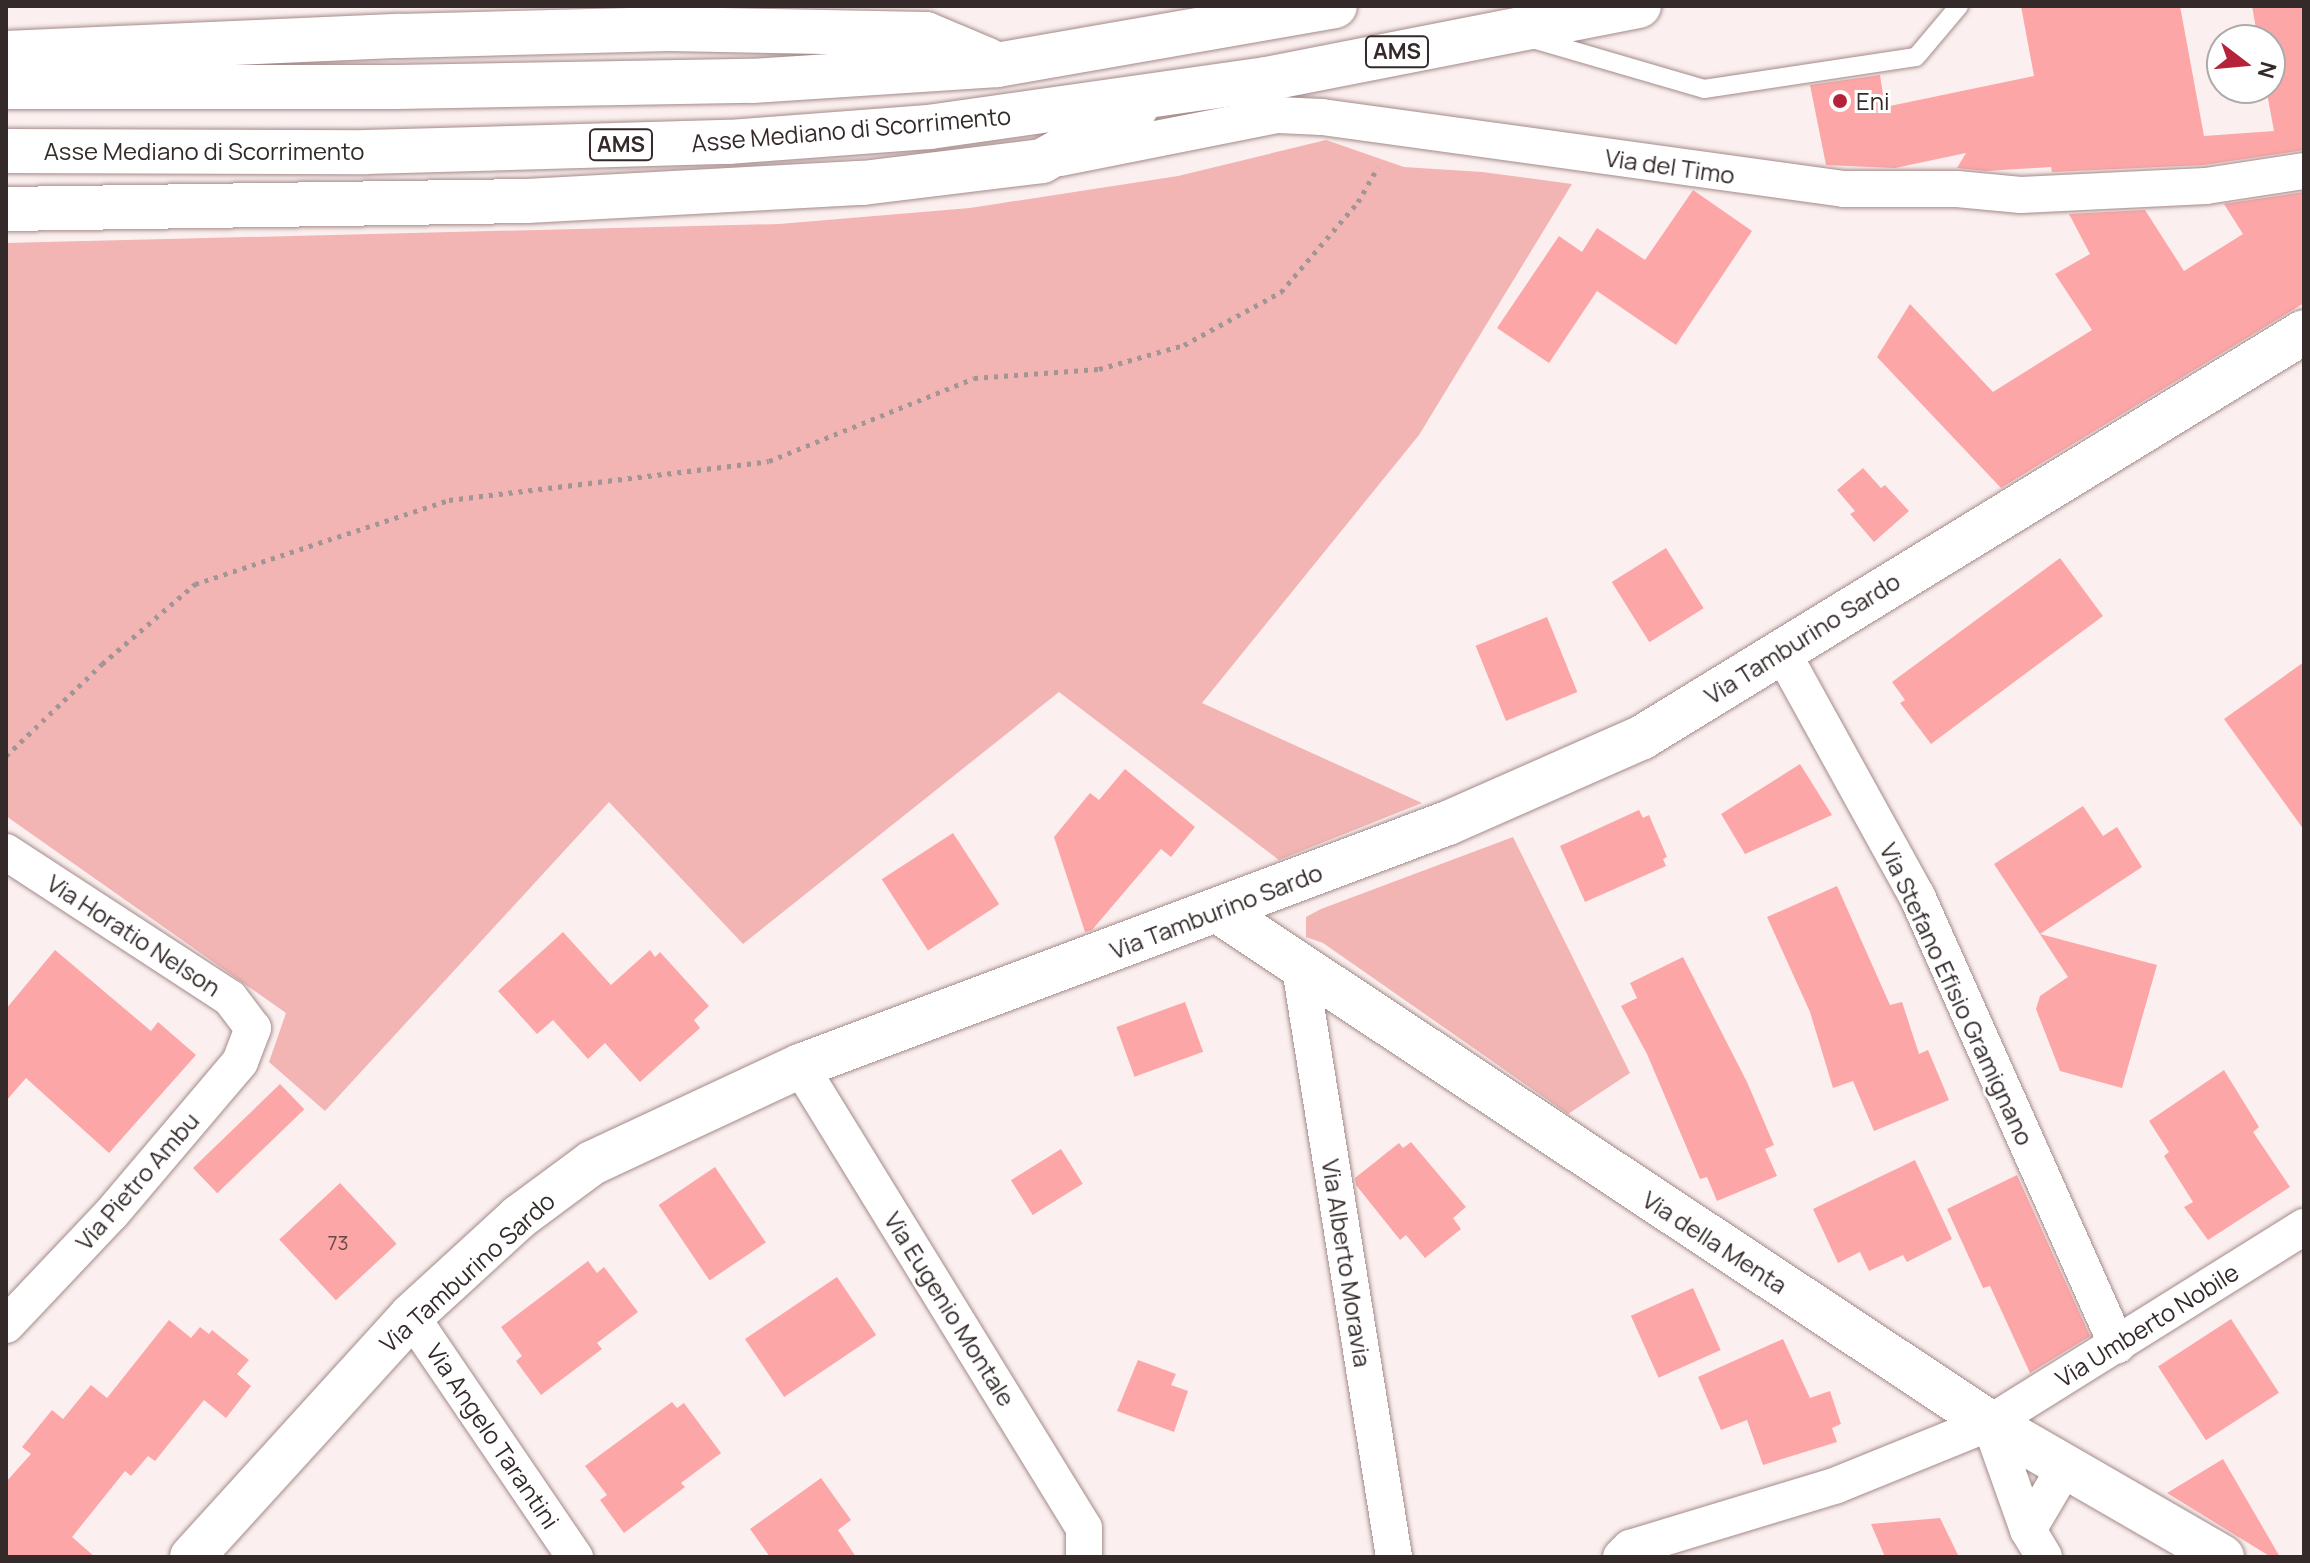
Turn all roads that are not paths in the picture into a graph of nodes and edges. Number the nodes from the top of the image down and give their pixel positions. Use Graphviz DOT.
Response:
graph roads {
  1 [pos="1335,6"];
  2 [pos="1639,6"];
  3 [pos="1959,6"];
  4 [pos="670,18"];
  5 [pos="1503,30"];
  6 [pos="6,53"];
  7 [pos="997,65"];
  8 [pos="6,87"];
  9 [pos="1155,97"];
  10 [pos="6,151"];
  11 [pos="1042,161"];
  12 [pos="2304,171"];
  13 [pos="6,209"];
  14 [pos="2304,332"];
  15 [pos="1781,650"];
  16 [pos="6,852"];
  17 [pos="1218,911"];
  18 [pos="1300,968"];
  19 [pos="253,1028"];
  20 [pos="800,1066"];
  21 [pos="2304,1227"];
  22 [pos="411,1316"];
  23 [pos="6,1325"];
  24 [pos="2117,1345"];
  25 [pos="1990,1423"];
  26 [pos="2065,1467"];
  27 [pos="2036,1543"];
  28 [pos="192,1557"];
  29 [pos="575,1557"];
  30 [pos="1084,1557"];
  31 [pos="1394,1557"];
  32 [pos="1621,1557"];
  33 [pos="2222,1557"];
  1 -- 7 [label="main road"];
  2 -- 5 [label="main road, Asse Mediano di Scorrimento / AMS"];
  3 -- 5 [label="lane"];
  4 -- 6 [label="main road"];
  4 -- 7 [label="main road"];
  5 -- 9 [label="main road, Asse Mediano di Scorrimento / AMS"];
  7 -- 8 [label="main road"];
  9 -- 10 [label="main road, Asse Mediano di Scorrimento / AMS"];
  9 -- 11 [label="main road"];
  11 -- 12 [label="street, Via del Timo"];
  11 -- 13 [label="main road"];
  14 -- 15 [label="main road, Via Tamburino Sardo"];
  15 -- 17 [label="main road, Via Tamburino Sardo"];
  15 -- 24 [label="street, Via Stefano Efisio Gramignano"];
  16 -- 19 [label="street, Via Horatio Nelson"];
  17 -- 18 [label="main road, Via della Menta"];
  17 -- 20 [label="main road, Via Tamburino Sardo"];
  18 -- 25 [label="main road, Via della Menta"];
  18 -- 31 [label="street, Via Alberto Moravia"];
  19 -- 23 [label="street, Via Pietro Ambu"];
  20 -- 22 [label="main road, Via Tamburino Sardo"];
  20 -- 30 [label="street, Via Eugenio Montale"];
  21 -- 24 [label="street, Via Umberto Nobile"];
  22 -- 28 [label="main road, Via Tamburino Sardo"];
  22 -- 29 [label="street, Via Angelo Tarantini"];
  24 -- 25 [label="street, Via Umberto Nobile"];
  25 -- 26 [label="main road, Via della Menta"];
  25 -- 27 [label="street"];
  25 -- 32 [label="street, Via Umberto Nobile"];
  26 -- 27 [label="street"];
  26 -- 33 [label="main road, Via della Menta"];
}
